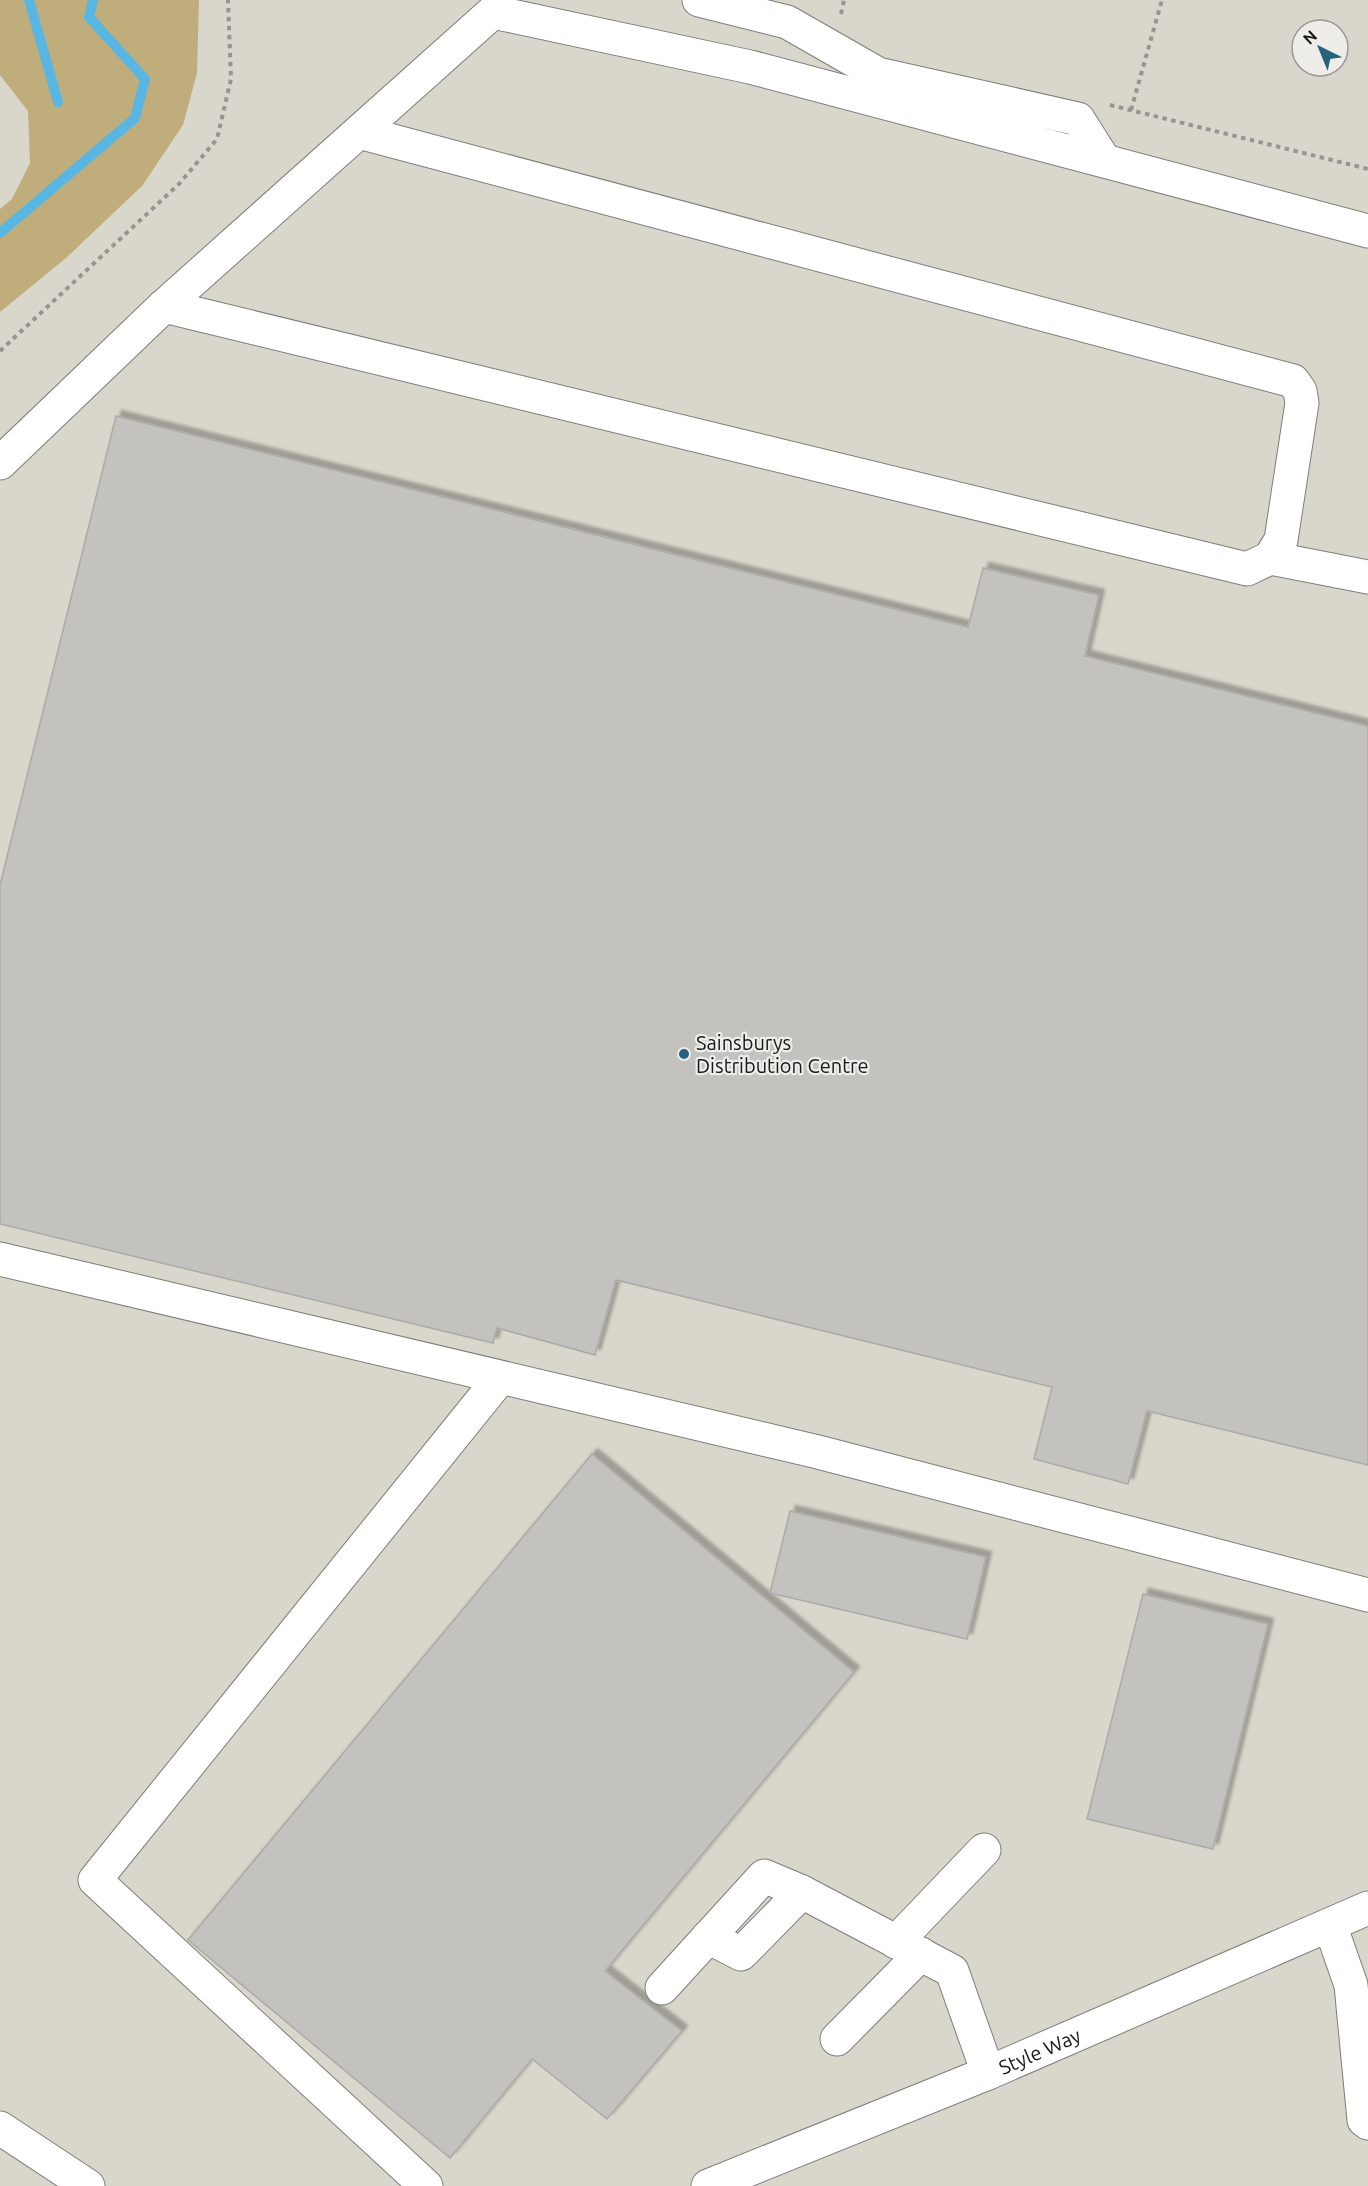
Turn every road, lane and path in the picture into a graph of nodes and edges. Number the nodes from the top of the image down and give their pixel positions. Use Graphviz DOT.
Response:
graph roads {
  1 [pos="228,0"];
  2 [pos="699,0"];
  3 [pos="1162,0"];
  4 [pos="504,6"];
  5 [pos="1131,110"];
  6 [pos="359,132"];
  7 [pos="1104,160"];
  8 [pos="1368,231"];
  9 [pos="164,306"];
  10 [pos="0,351"];
  11 [pos="0,463"];
  12 [pos="1270,558"];
  13 [pos="1368,577"];
  14 [pos="0,1259"];
  15 [pos="500,1378"];
  16 [pos="1368,1595"];
  17 [pos="984,1850"];
  18 [pos="1368,1908"];
  19 [pos="1330,1925"];
  20 [pos="908,1948"];
  21 [pos="662,1988"];
  22 [pos="837,2039"];
  23 [pos="988,2073"];
  24 [pos="1368,2123"];
  25 [pos="0,2128"];
  26 [pos="87,2186"];
  27 [pos="426,2186"];
  28 [pos="708,2186"];
  1 -- 10 [label="path"];
  2 -- 7 [label="street"];
  3 -- 5 [label="path"];
  4 -- 6 [label="street"];
  4 -- 7 [label="street"];
  6 -- 9 [label="street"];
  6 -- 12 [label="street"];
  7 -- 8 [label="street"];
  9 -- 11 [label="street"];
  9 -- 12 [label="street"];
  12 -- 13 [label="street"];
  14 -- 15 [label="street"];
  15 -- 16 [label="street"];
  15 -- 27 [label="street"];
  17 -- 20 [label="street"];
  18 -- 19 [label="street, Style Way"];
  19 -- 23 [label="street, Style Way"];
  19 -- 24 [label="street"];
  20 -- 21 [label="street"];
  20 -- 22 [label="street"];
  20 -- 23 [label="street"];
  23 -- 28 [label="street, Style Way"];
  25 -- 26 [label="street"];
}
